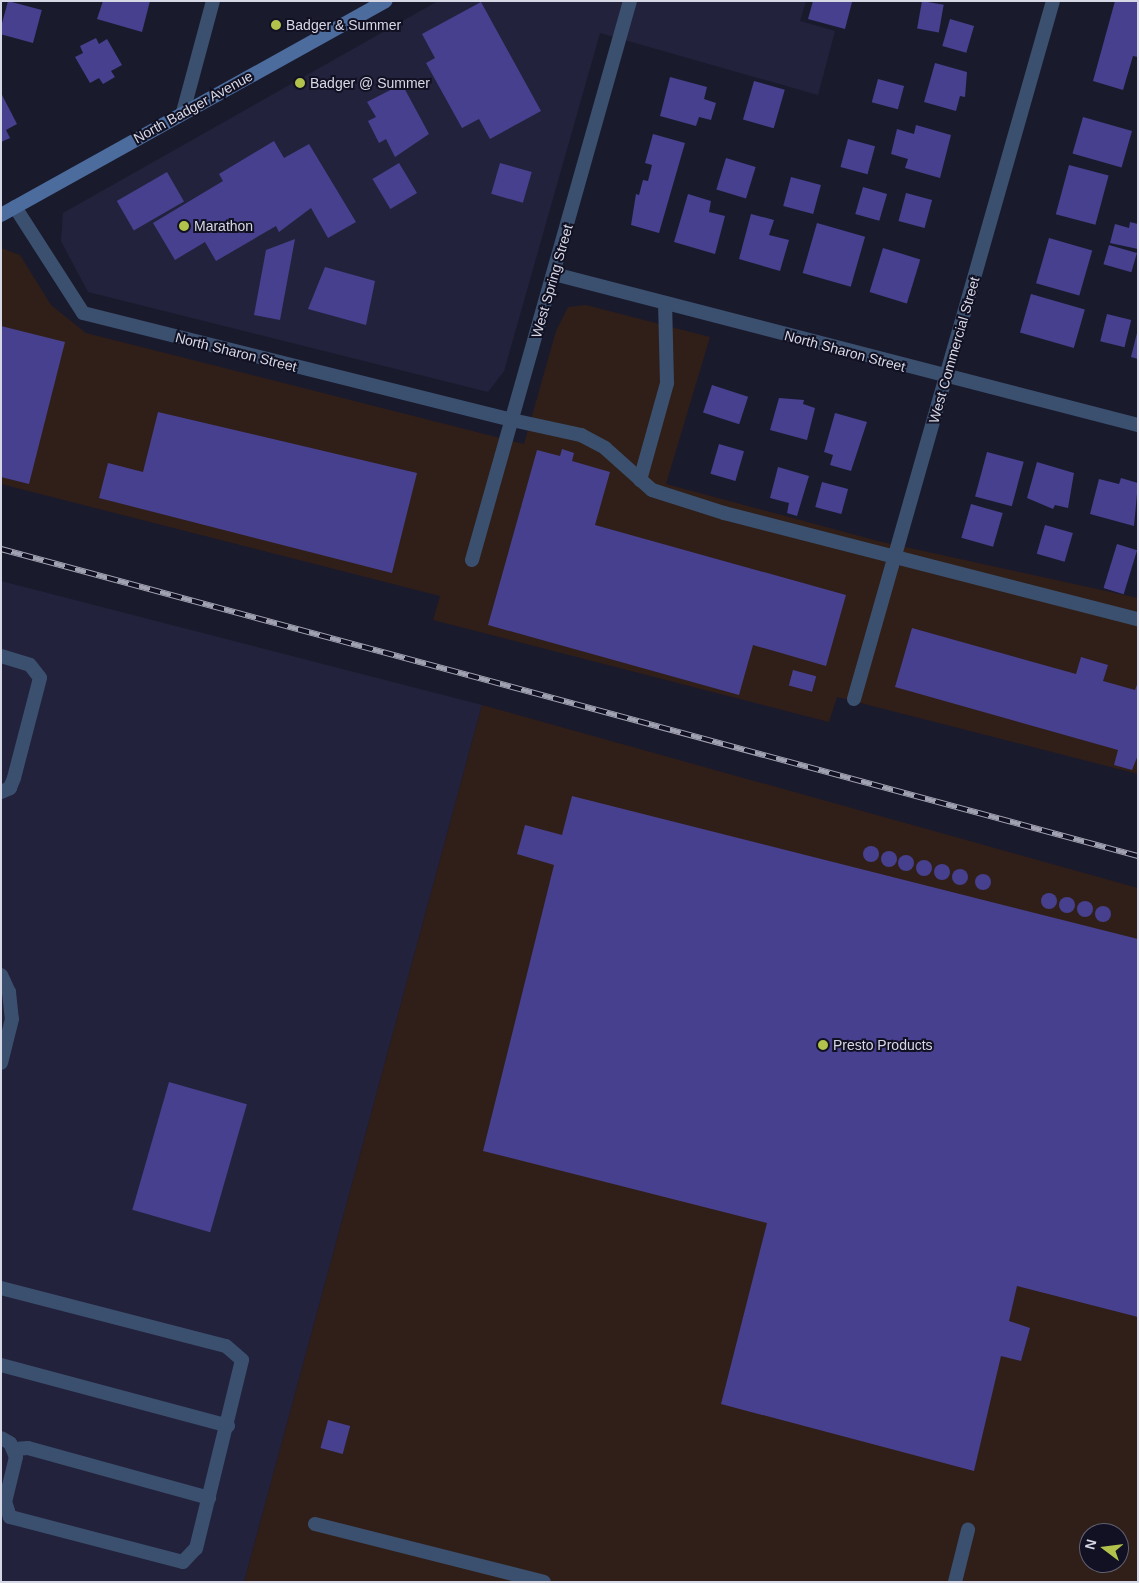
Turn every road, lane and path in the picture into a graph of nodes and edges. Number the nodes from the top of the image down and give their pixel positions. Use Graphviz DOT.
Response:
graph roads {
  1 [pos="213,1"];
  2 [pos="386,1"];
  3 [pos="630,1"];
  4 [pos="1053,1"];
  5 [pos="183,112"];
  6 [pos="16,207"];
  7 [pos="1,215"];
  8 [pos="554,274"];
  9 [pos="665,303"];
  10 [pos="946,378"];
  11 [pos="512,420"];
  12 [pos="1138,425"];
  13 [pos="640,480"];
  14 [pos="472,560"];
  15 [pos="894,560"];
  16 [pos="1138,619"];
  17 [pos="1,656"];
  18 [pos="854,699"];
  19 [pos="1,792"];
  20 [pos="1,975"];
  21 [pos="1,1063"];
  22 [pos="1,1288"];
  23 [pos="1,1365"];
  24 [pos="228,1426"];
  25 [pos="1,1438"];
  26 [pos="15,1449"];
  27 [pos="209,1498"];
  28 [pos="315,1524"];
  29 [pos="968,1530"];
  30 [pos="544,1582"];
  31 [pos="955,1582"];
  1 -- 5 [label="street"];
  2 -- 5 [label="main road, North Badger Avenue"];
  3 -- 8 [label="street, West Spring Street"];
  4 -- 10 [label="street, West Commercial Street"];
  5 -- 6 [label="main road, North Badger Avenue"];
  6 -- 7 [label="main road, North Badger Avenue"];
  6 -- 11 [label="street, North Sharon Street"];
  8 -- 9 [label="street, North Sharon Street"];
  8 -- 11 [label="street, West Spring Street"];
  9 -- 10 [label="street, North Sharon Street"];
  9 -- 13 [label="street"];
  10 -- 12 [label="street, North Sharon Street"];
  10 -- 15 [label="street, West Commercial Street"];
  11 -- 13 [label="street, North Sharon Street"];
  11 -- 14 [label="street, West Spring Street"];
  13 -- 15 [label="street, North Sharon Street"];
  15 -- 16 [label="street, North Sharon Street"];
  15 -- 18 [label="street, West Commercial Street"];
  17 -- 19 [label="street"];
  20 -- 21 [label="street"];
  22 -- 24 [label="street"];
  23 -- 24 [label="street"];
  24 -- 27 [label="street"];
  25 -- 26 [label="street"];
  26 -- 27 [label="street"];
  26 -- 27 [label="street"];
  28 -- 30 [label="street"];
  29 -- 31 [label="street"];
}
